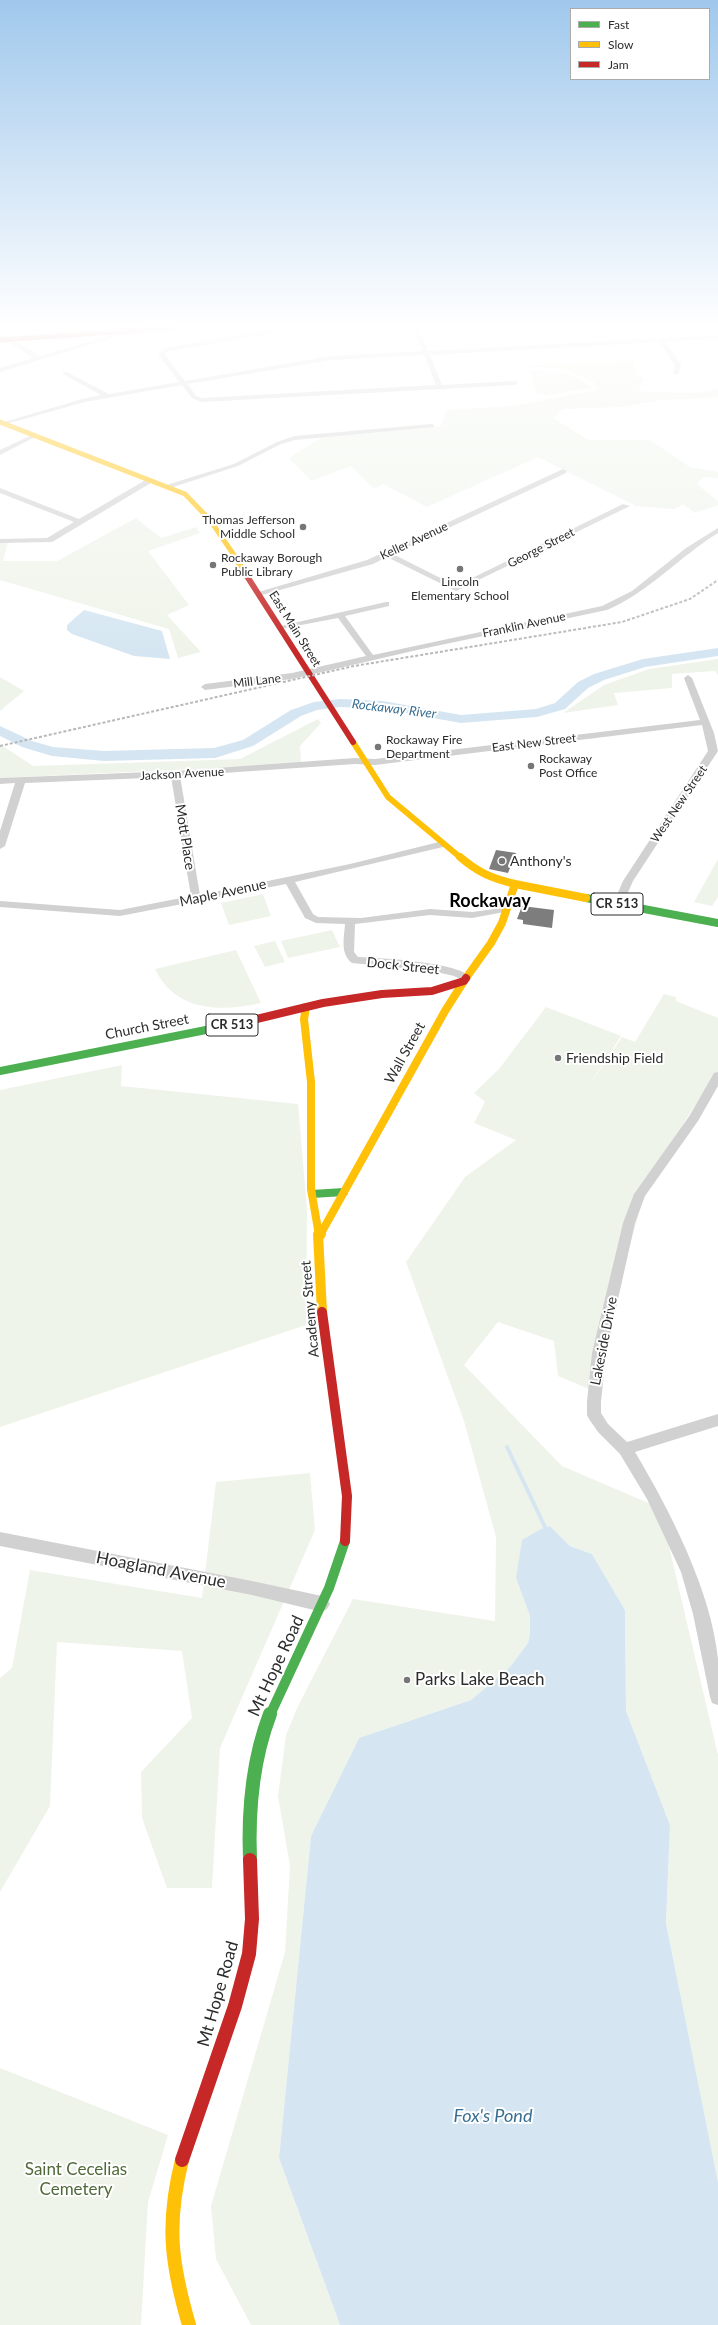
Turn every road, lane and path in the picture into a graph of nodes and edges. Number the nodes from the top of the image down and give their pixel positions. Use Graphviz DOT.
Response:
graph roads {
  1 [pos="35,436"];
  2 [pos="37,436"];
  3 [pos="311,436"];
  4 [pos="0,453"];
  5 [pos="563,471"];
  6 [pos="152,480"];
  7 [pos="167,486"];
  8 [pos="0,490"];
  9 [pos="626,506"];
  10 [pos="80,522"];
  11 [pos="718,530"];
  12 [pos="0,541"];
  13 [pos="387,554"];
  14 [pos="259,593"];
  15 [pos="386,604"];
  16 [pos="340,615"];
  17 [pos="280,627"];
  18 [pos="371,658"];
  19 [pos="308,673"];
  20 [pos="688,678"];
  21 [pos="205,687"];
  22 [pos="704,722"];
  23 [pos="364,761"];
  24 [pos="175,774"];
  25 [pos="21,780"];
  26 [pos="0,781"];
  27 [pos="443,844"];
  28 [pos="0,846"];
  29 [pos="288,879"];
  30 [pos="515,884"];
  31 [pos="196,899"];
  32 [pos="0,904"];
  33 [pos="618,904"];
  34 [pos="506,909"];
  35 [pos="350,921"];
  36 [pos="718,922"];
  37 [pos="465,979"];
  38 [pos="432,991"];
  39 [pos="450,1002"];
  40 [pos="306,1007"];
  41 [pos="0,1071"];
  42 [pos="718,1076"];
  43 [pos="344,1192"];
  44 [pos="312,1194"];
  45 [pos="319,1237"];
  46 [pos="718,1420"];
  47 [pos="625,1449"];
  48 [pos="0,1539"];
  49 [pos="322,1604"];
  50 [pos="718,1697"];
  51 [pos="189,2325"];
  1 -- 4 [label="street"];
  2 -- 6 [label="street, East Main Street"];
  3 -- 7 [label="street"];
  5 -- 13 [label="street, Keller Avenue"];
  6 -- 7 [label="street, East Main Street"];
  6 -- 10 [label="street"];
  7 -- 14 [label="street, East Main Street"];
  8 -- 10 [label="street"];
  9 -- 13 [label="street, George Street"];
  10 -- 12 [label="street"];
  11 -- 18 [label="street, Franklin Avenue"];
  13 -- 14 [label="street, Keller Avenue"];
  14 -- 17 [label="street, East Main Street"];
  15 -- 16 [label="street"];
  16 -- 17 [label="street"];
  16 -- 18 [label="street"];
  17 -- 19 [label="street, East Main Street"];
  18 -- 19 [label="street, Franklin Avenue"];
  19 -- 21 [label="street, Mill Lane"];
  19 -- 23 [label="street, East Main Street"];
  20 -- 22 [label="street, West New Street"];
  22 -- 23 [label="street, East New Street"];
  22 -- 33 [label="street, West New Street"];
  23 -- 24 [label="street, Jackson Avenue"];
  23 -- 27 [label="street, East Main Street"];
  24 -- 25 [label="street, Jackson Avenue"];
  24 -- 31 [label="street, Mott Place"];
  25 -- 26 [label="street, Jackson Avenue"];
  25 -- 28 [label="street"];
  27 -- 29 [label="street, Maple Avenue"];
  27 -- 30 [label="street, East Main Street"];
  29 -- 31 [label="street, Maple Avenue"];
  29 -- 35 [label="street"];
  30 -- 33 [label="street, CR 513"];
  30 -- 34 [label="street, Wall Street"];
  31 -- 32 [label="street, Maple Avenue"];
  33 -- 36 [label="street, CR 513"];
  34 -- 35 [label="street"];
  34 -- 37 [label="street, Wall Street"];
  35 -- 37 [label="street, Dock Street"];
  37 -- 38 [label="street, Church Street / CR 513"];
  37 -- 39 [label="street, Wall Street"];
  38 -- 39 [label="street"];
  38 -- 40 [label="street, Church Street / CR 513"];
  39 -- 43 [label="street, Wall Street"];
  40 -- 41 [label="street, Church Street / CR 513"];
  40 -- 44 [label="street, Academy Street"];
  42 -- 47 [label="street, Lakeside Drive"];
  43 -- 44 [label="street"];
  43 -- 45 [label="street, Wall Street"];
  44 -- 45 [label="street, Academy Street"];
  45 -- 49 [label="street, Academy Street"];
  46 -- 47 [label="street"];
  47 -- 50 [label="street, Lakeside Drive"];
  48 -- 49 [label="street, Hoagland Avenue"];
  49 -- 51 [label="street, Mt Hope Road"];
}
